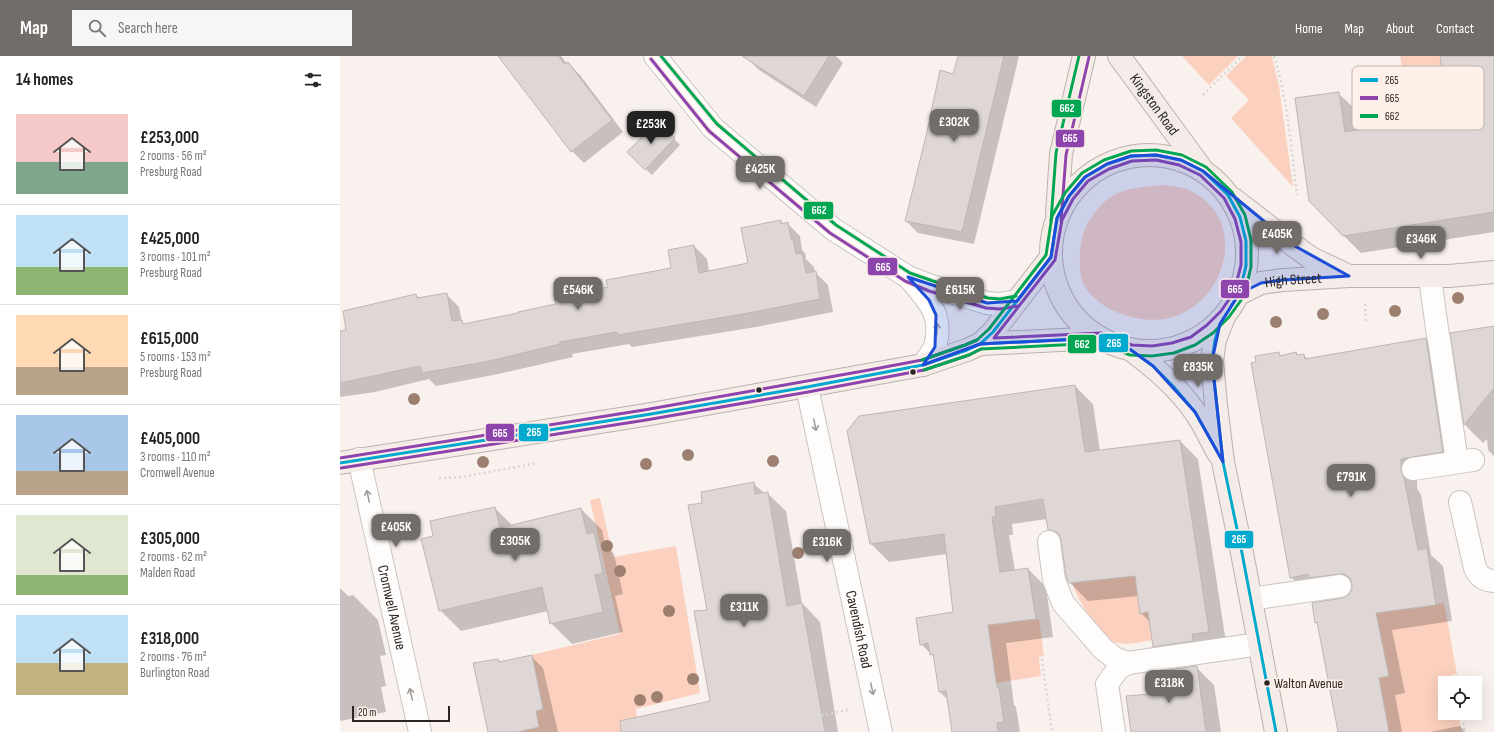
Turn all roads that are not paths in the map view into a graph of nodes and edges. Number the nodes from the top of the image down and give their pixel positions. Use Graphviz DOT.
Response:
graph roads {
  1 [pos="655,56"];
  2 [pos="1084,56"];
  3 [pos="1120,56"];
  4 [pos="1203,171"];
  5 [pos="1228,195"];
  6 [pos="1057,218"];
  7 [pos="1050,257"];
  8 [pos="1494,272"];
  9 [pos="1350,276"];
  10 [pos="908,277"];
  11 [pos="1430,277"];
  12 [pos="1239,294"];
  13 [pos="1017,301"];
  14 [pos="1225,314"];
  15 [pos="1101,338"];
  16 [pos="980,344"];
  17 [pos="1131,350"];
  18 [pos="923,365"];
  19 [pos="807,387"];
  20 [pos="350,461"];
  21 [pos="1223,462"];
  22 [pos="1413,468"];
  23 [pos="1460,502"];
  24 [pos="1049,542"];
  25 [pos="1494,581"];
  26 [pos="1340,586"];
  27 [pos="1251,599"];
  28 [pos="1259,644"];
  29 [pos="1128,663"];
  30 [pos="420,732"];
  31 [pos="881,732"];
  32 [pos="1114,732"];
  33 [pos="1276,732"];
  1 -- 10 [label="street"];
  2 -- 6 [label="main road"];
  3 -- 4 [label="main road, Kingston Road"];
  4 -- 5 [label="main road"];
  4 -- 6 [label="main road"];
  5 -- 9 [label="main road, High Street"];
  5 -- 12 [label="main road"];
  6 -- 7 [label="main road"];
  7 -- 13 [label="main road"];
  7 -- 15 [label="main road"];
  8 -- 11 [label="main road, High Street"];
  9 -- 11 [label="main road, High Street"];
  9 -- 12 [label="main road, High Street"];
  10 -- 13 [label="street"];
  18 -- 10 [label="street, one-way"];
  11 -- 22 [label="street"];
  12 -- 14 [label="main road"];
  13 -- 16 [label="main road"];
  14 -- 17 [label="main road"];
  14 -- 21 [label="main road"];
  15 -- 16 [label="main road"];
  15 -- 17 [label="main road"];
  16 -- 18 [label="main road"];
  17 -- 21 [label="main road"];
  18 -- 19 [label="main road"];
  19 -- 20 [label="main road"];
  19 -- 31 [label="street, Cavendish Road, one-way"];
  30 -- 20 [label="street, Cromwell Avenue, one-way"];
  21 -- 27 [label="main road"];
  23 -- 25 [label="street"];
  24 -- 29 [label="street"];
  26 -- 27 [label="street"];
  27 -- 28 [label="main road"];
  28 -- 29 [label="street"];
  28 -- 33 [label="main road"];
  29 -- 32 [label="street"];
}
